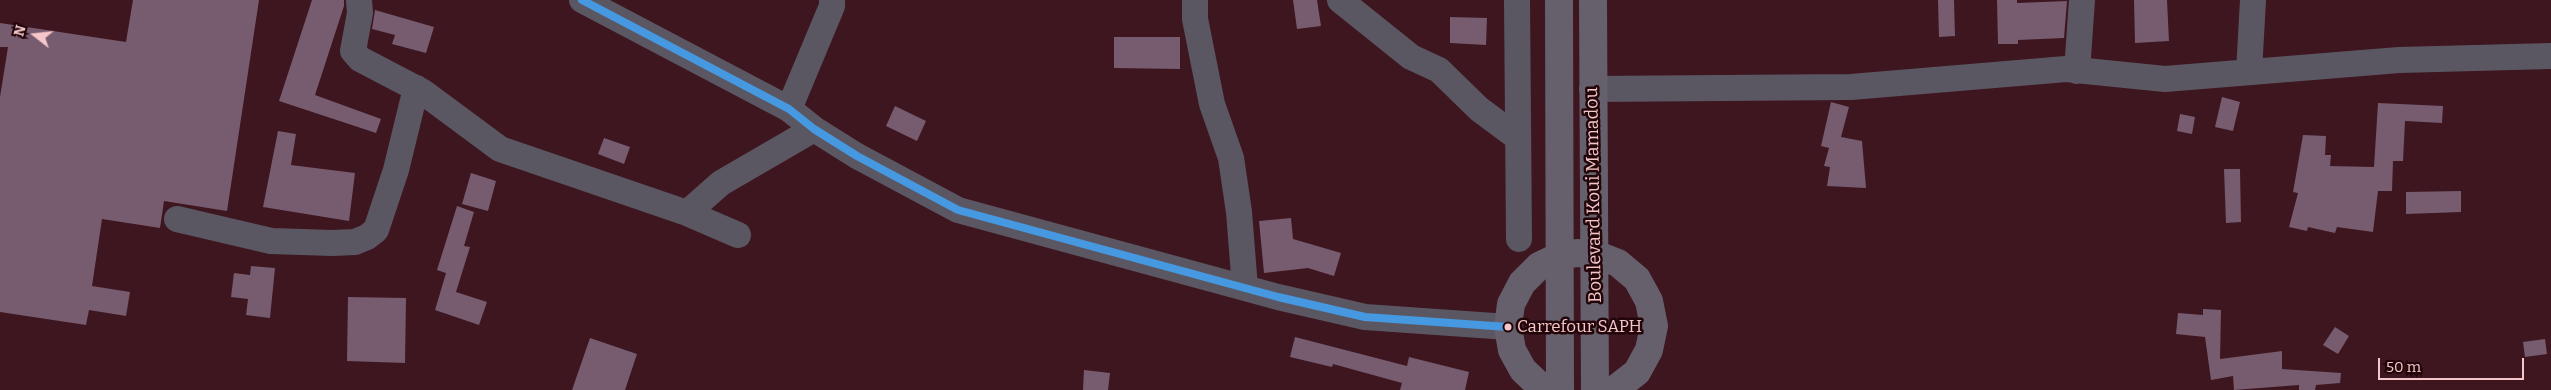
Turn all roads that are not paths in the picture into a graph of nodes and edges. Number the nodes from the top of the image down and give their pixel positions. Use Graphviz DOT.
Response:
graph roads {
  1 [pos="359,0"];
  2 [pos="582,0"];
  3 [pos="832,0"];
  4 [pos="1195,0"];
  5 [pos="1340,0"];
  6 [pos="1517,0"];
  7 [pos="1559,0"];
  8 [pos="1593,0"];
  9 [pos="2082,0"];
  10 [pos="2253,0"];
  11 [pos="2551,56"];
  12 [pos="2077,71"];
  13 [pos="2249,72"];
  14 [pos="416,88"];
  15 [pos="1592,89"];
  16 [pos="789,110"];
  17 [pos="814,129"];
  18 [pos="1518,138"];
  19 [pos="687,213"];
  20 [pos="177,219"];
  21 [pos="738,235"];
  22 [pos="1518,239"];
  23 [pos="1596,254"];
  24 [pos="1560,256"];
  25 [pos="1245,288"];
  26 [pos="1508,327"];
  27 [pos="1548,390"];
  28 [pos="1560,390"];
  29 [pos="1595,390"];
  30 [pos="1614,390"];
  1 -- 14 [label="street"];
  2 -- 16 [label="street"];
  3 -- 16 [label="street"];
  4 -- 25 [label="street"];
  5 -- 18 [label="street"];
  6 -- 18 [label="street"];
  7 -- 24 [label="main road, Boulevard Koui Mamadou"];
  8 -- 15 [label="main road, Boulevard Koui Mamadou"];
  9 -- 12 [label="street"];
  10 -- 13 [label="street"];
  11 -- 13 [label="street"];
  12 -- 13 [label="street"];
  12 -- 15 [label="street"];
  14 -- 19 [label="street"];
  14 -- 20 [label="street"];
  15 -- 23 [label="main road, Boulevard Koui Mamadou"];
  16 -- 17 [label="street"];
  17 -- 19 [label="street"];
  17 -- 25 [label="street"];
  18 -- 22 [label="street"];
  19 -- 21 [label="street"];
  23 -- 24 [label="main road"];
  23 -- 29 [label="main road, Boulevard Koui Mamadou"];
  23 -- 30 [label="main road"];
  24 -- 26 [label="main road"];
  24 -- 28 [label="main road, Boulevard Koui Mamadou"];
  25 -- 26 [label="street"];
  26 -- 27 [label="main road"];
}
